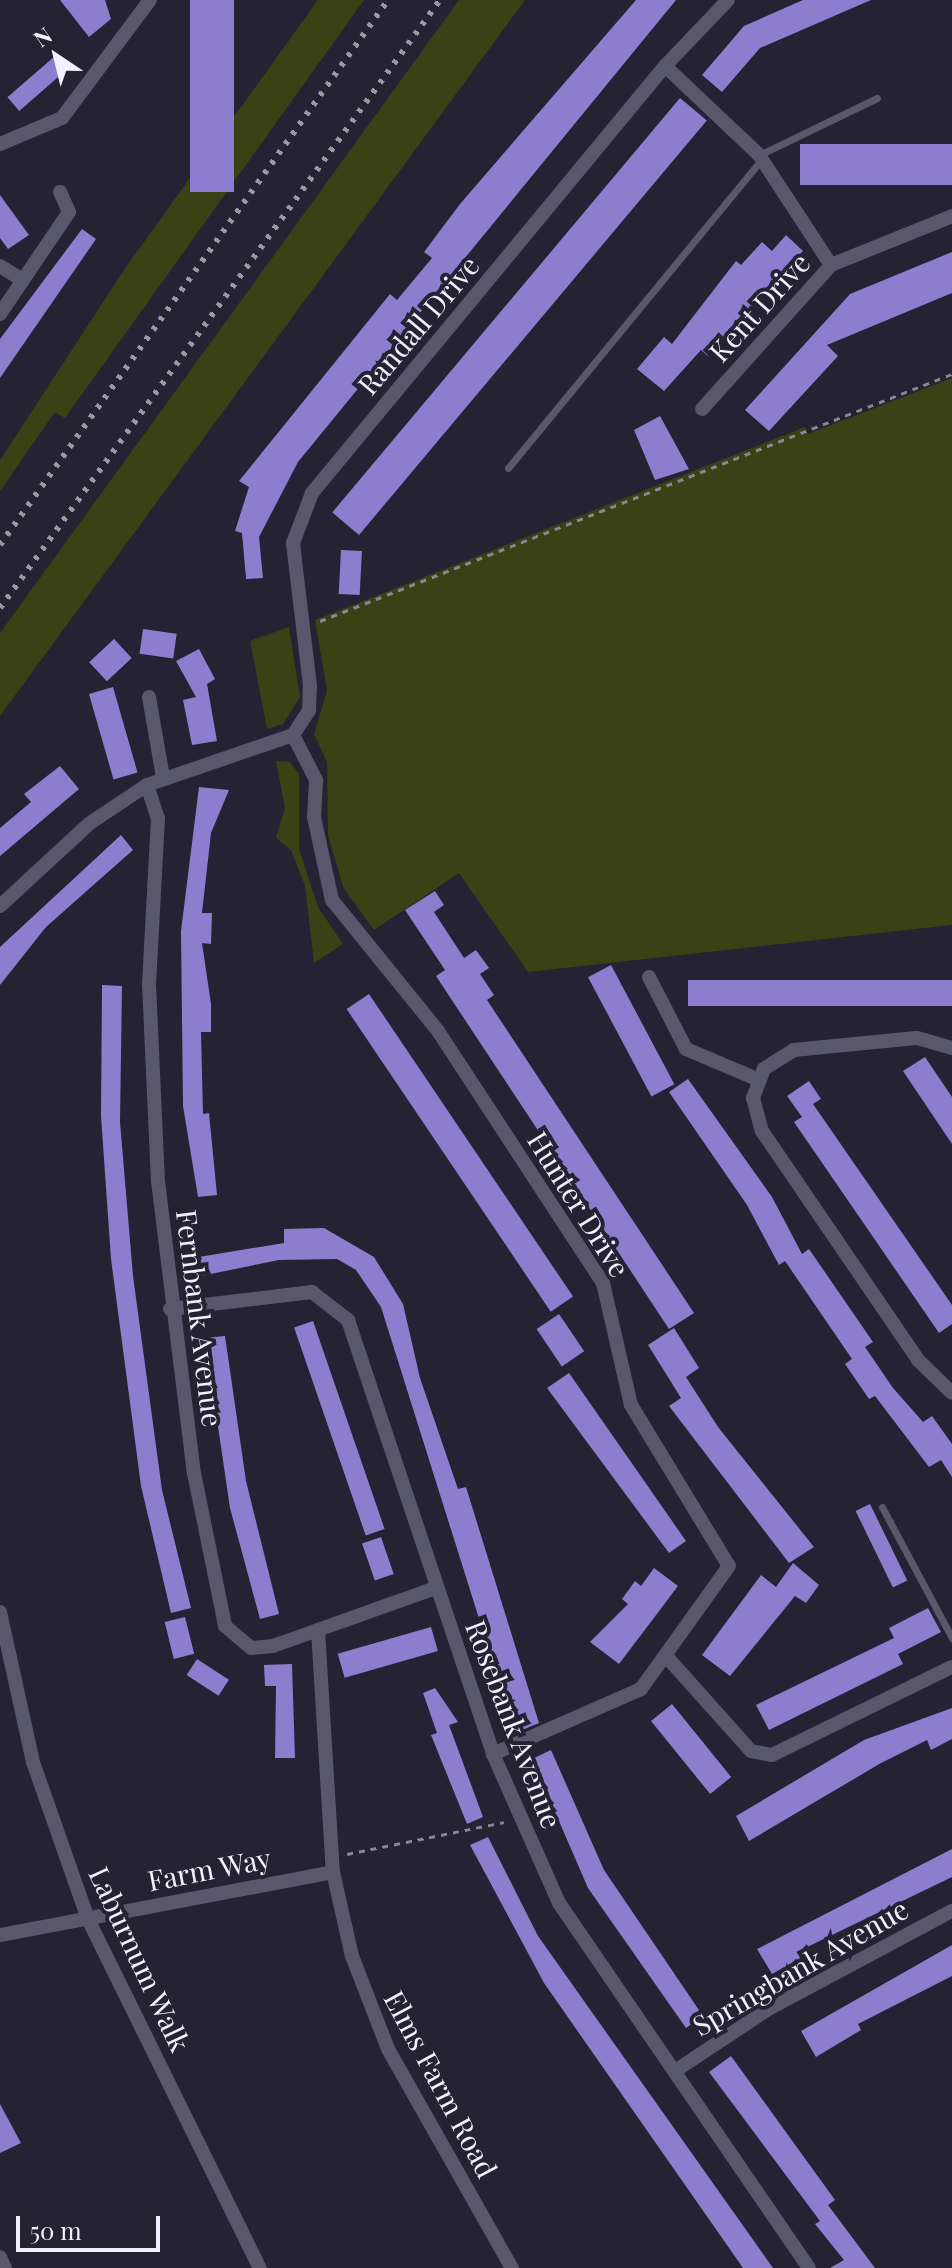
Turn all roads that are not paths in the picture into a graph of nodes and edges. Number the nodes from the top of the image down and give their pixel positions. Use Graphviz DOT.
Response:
graph roads {
  1 [pos="728,0"];
  2 [pos="144,3"];
  3 [pos="665,66"];
  4 [pos="877,98"];
  5 [pos="0,144"];
  6 [pos="760,157"];
  7 [pos="60,192"];
  8 [pos="952,216"];
  9 [pos="831,265"];
  10 [pos="0,266"];
  11 [pos="22,280"];
  12 [pos="0,314"];
  13 [pos="702,409"];
  14 [pos="508,468"];
  15 [pos="149,697"];
  16 [pos="293,735"];
  17 [pos="163,777"];
  18 [pos="147,785"];
  19 [pos="0,906"];
  20 [pos="649,977"];
  21 [pos="952,1048"];
  22 [pos="757,1079"];
  23 [pos="170,1309"];
  24 [pos="952,1393"];
  25 [pos="882,1507"];
  26 [pos="436,1588"];
  27 [pos="0,1612"];
  28 [pos="318,1630"];
  29 [pos="952,1638"];
  30 [pos="666,1656"];
  31 [pos="952,1667"];
  32 [pos="493,1754"];
  33 [pos="332,1864"];
  34 [pos="952,1911"];
  35 [pos="88,1919"];
  36 [pos="0,1935"];
  37 [pos="675,2071"];
  38 [pos="0,2257"];
  39 [pos="5,2268"];
  40 [pos="260,2268"];
  41 [pos="512,2268"];
  42 [pos="809,2268"];
  1 -- 3 [label="street, Randall Drive"];
  2 -- 5 [label="street"];
  3 -- 6 [label="street"];
  3 -- 16 [label="street, Randall Drive"];
  4 -- 6 [label="lane"];
  6 -- 9 [label="street"];
  6 -- 14 [label="lane"];
  7 -- 11 [label="street"];
  8 -- 9 [label="street, Kent Drive"];
  9 -- 13 [label="street, Kent Drive"];
  10 -- 11 [label="street"];
  11 -- 12 [label="street"];
  15 -- 17 [label="street"];
  16 -- 17 [label="street"];
  16 -- 30 [label="street, Hunter Drive"];
  17 -- 18 [label="street"];
  18 -- 19 [label="street"];
  18 -- 23 [label="street, Fernbank Avenue"];
  20 -- 22 [label="street"];
  21 -- 22 [label="street"];
  22 -- 24 [label="street"];
  23 -- 26 [label="street, Rosebank Avenue"];
  23 -- 28 [label="street, Fernbank Avenue"];
  25 -- 29 [label="lane"];
  26 -- 28 [label="street, Fernbank Avenue"];
  26 -- 32 [label="street, Rosebank Avenue"];
  27 -- 35 [label="street, Laburnum Walk"];
  28 -- 33 [label="street, Elms Farm Road"];
  30 -- 31 [label="street"];
  30 -- 32 [label="street, Hunter Drive"];
  32 -- 37 [label="street, Rosebank Avenue"];
  33 -- 35 [label="street, Farm Way"];
  33 -- 41 [label="street, Elms Farm Road"];
  34 -- 37 [label="street, Springbank Avenue"];
  35 -- 36 [label="street, Farm Way"];
  35 -- 40 [label="street, Laburnum Walk"];
  37 -- 42 [label="street, Rosebank Avenue"];
  38 -- 39 [label="street"];
}
